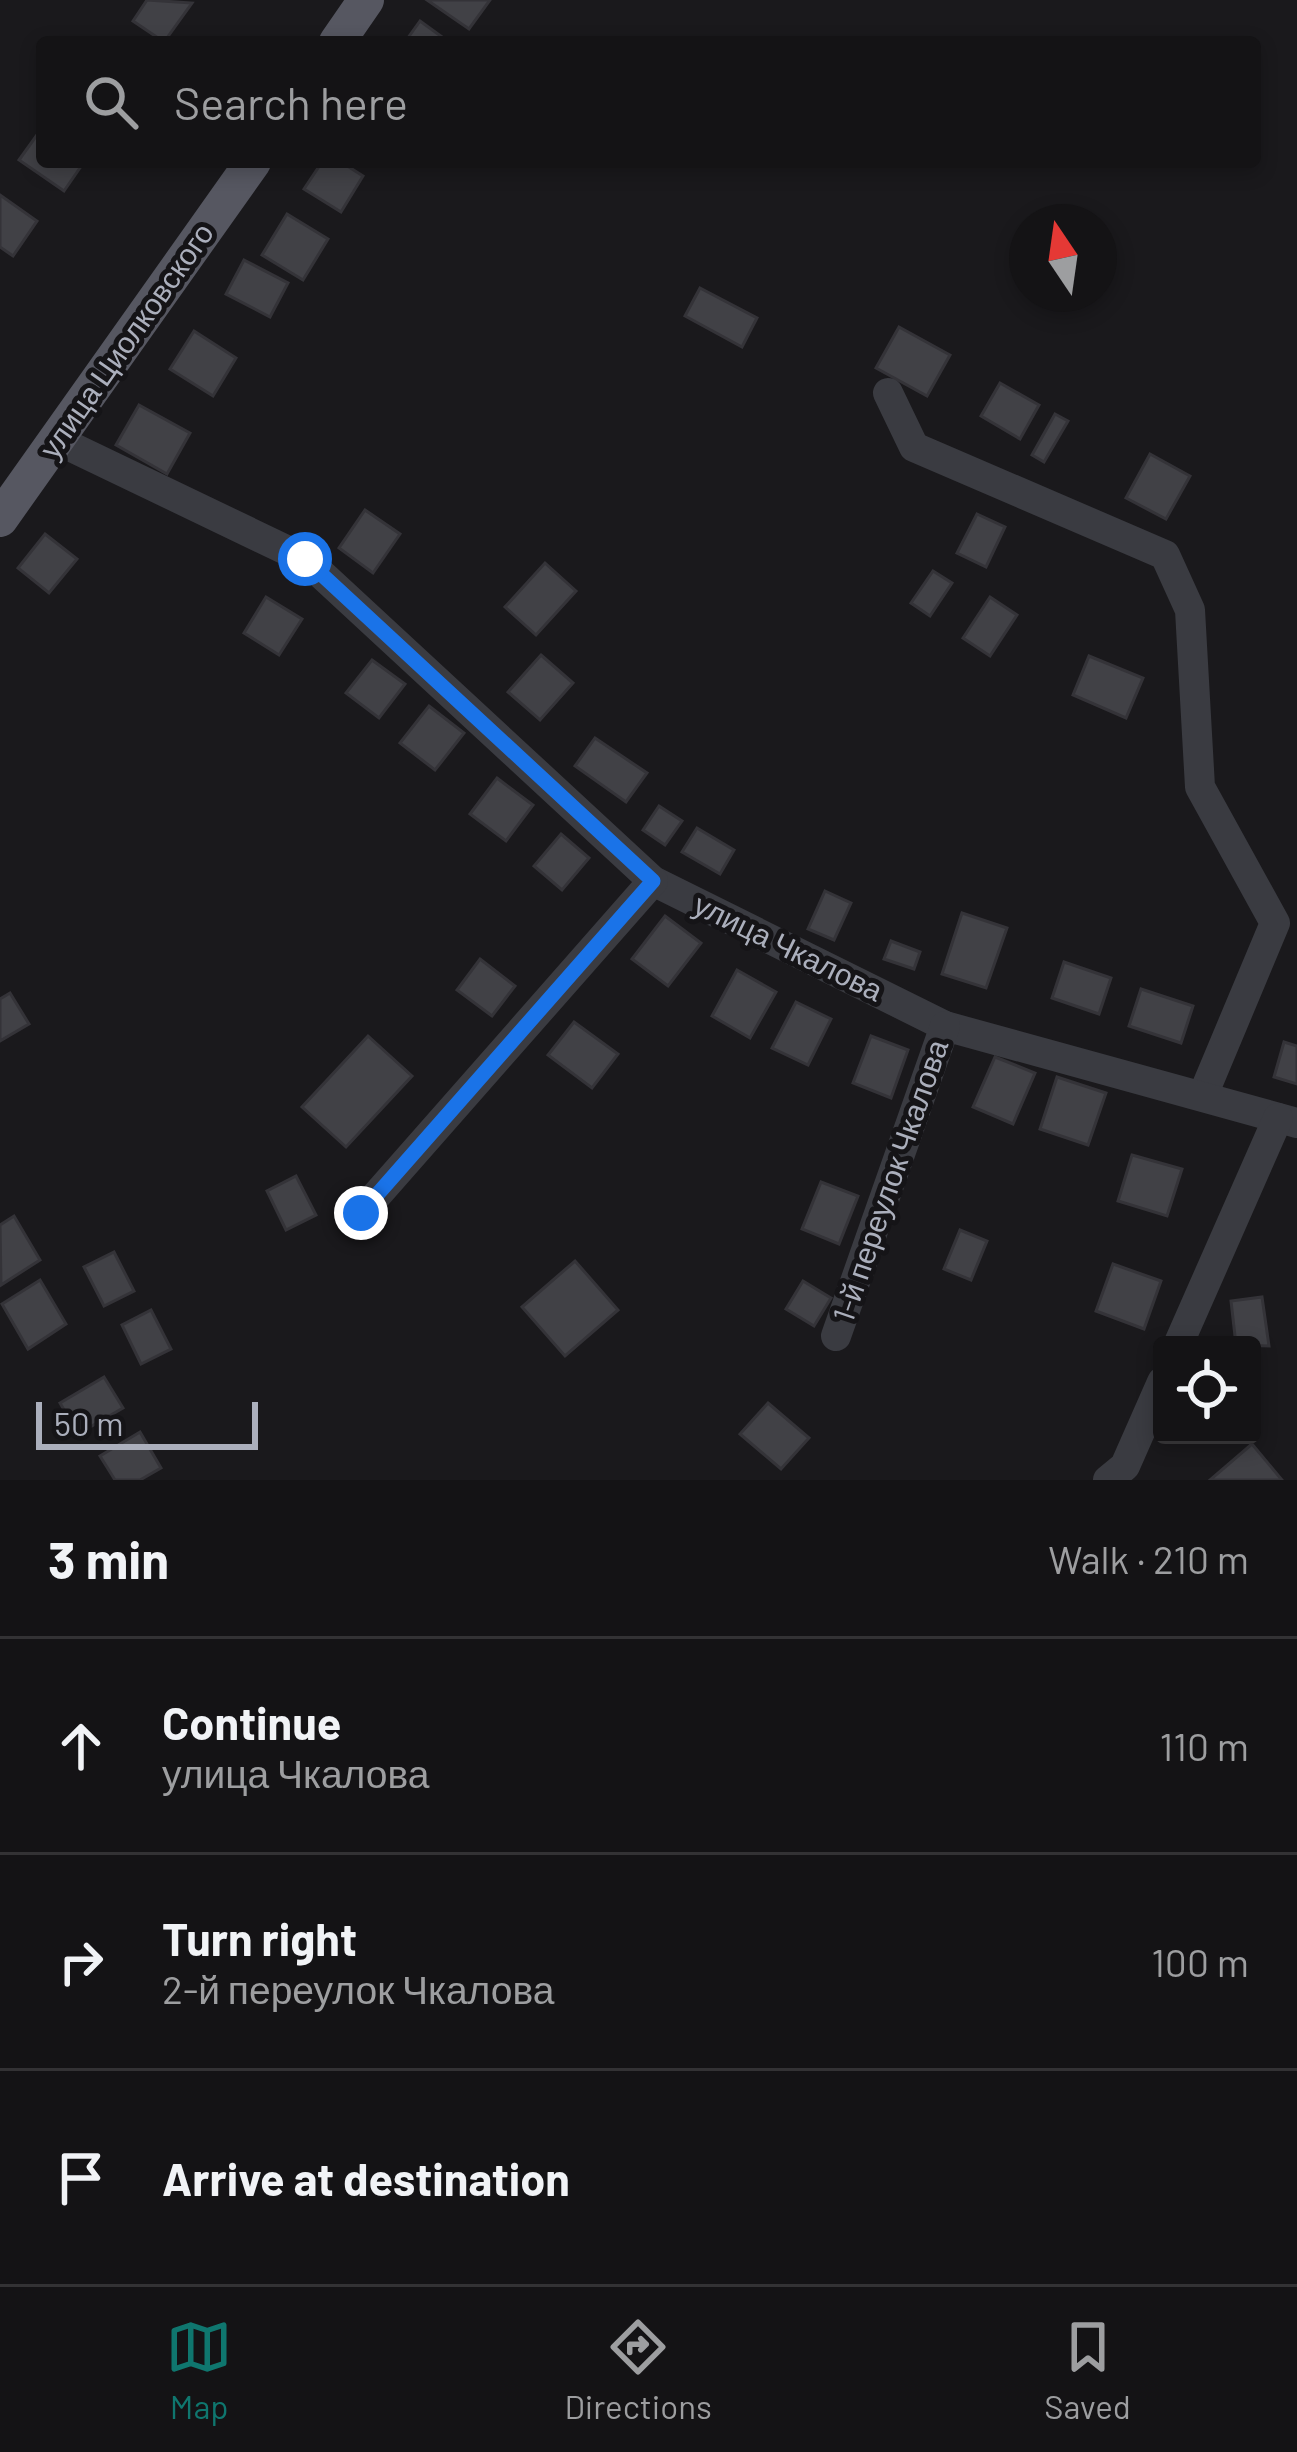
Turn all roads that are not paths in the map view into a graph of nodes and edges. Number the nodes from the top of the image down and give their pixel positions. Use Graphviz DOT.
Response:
graph roads {
  1 [pos="366,0"];
  2 [pos="341,36"];
  3 [pos="249,168"];
  4 [pos="889,393"];
  5 [pos="57,440"];
  6 [pos="0,519"];
  7 [pos="653,881"];
  8 [pos="945,1026"];
  9 [pos="1204,1095"];
  10 [pos="1287,1121"];
  11 [pos="361,1213"];
  12 [pos="836,1336"];
  13 [pos="1182,1336"];
  14 [pos="1153,1402"];
  15 [pos="1108,1480"];
  1 -- 2 [label="main road"];
  3 -- 5 [label="main road, улица Циолковского"];
  4 -- 9 [label="street"];
  5 -- 6 [label="main road, улица Циолковского"];
  5 -- 7 [label="street, улица Чкалова"];
  7 -- 8 [label="street, улица Чкалова"];
  7 -- 11 [label="street"];
  8 -- 9 [label="street, улица Чкалова"];
  8 -- 12 [label="street, 1-й переулок Чкалова"];
  9 -- 10 [label="street, улица Чкалова"];
  10 -- 13 [label="street"];
  14 -- 15 [label="street"];
}
